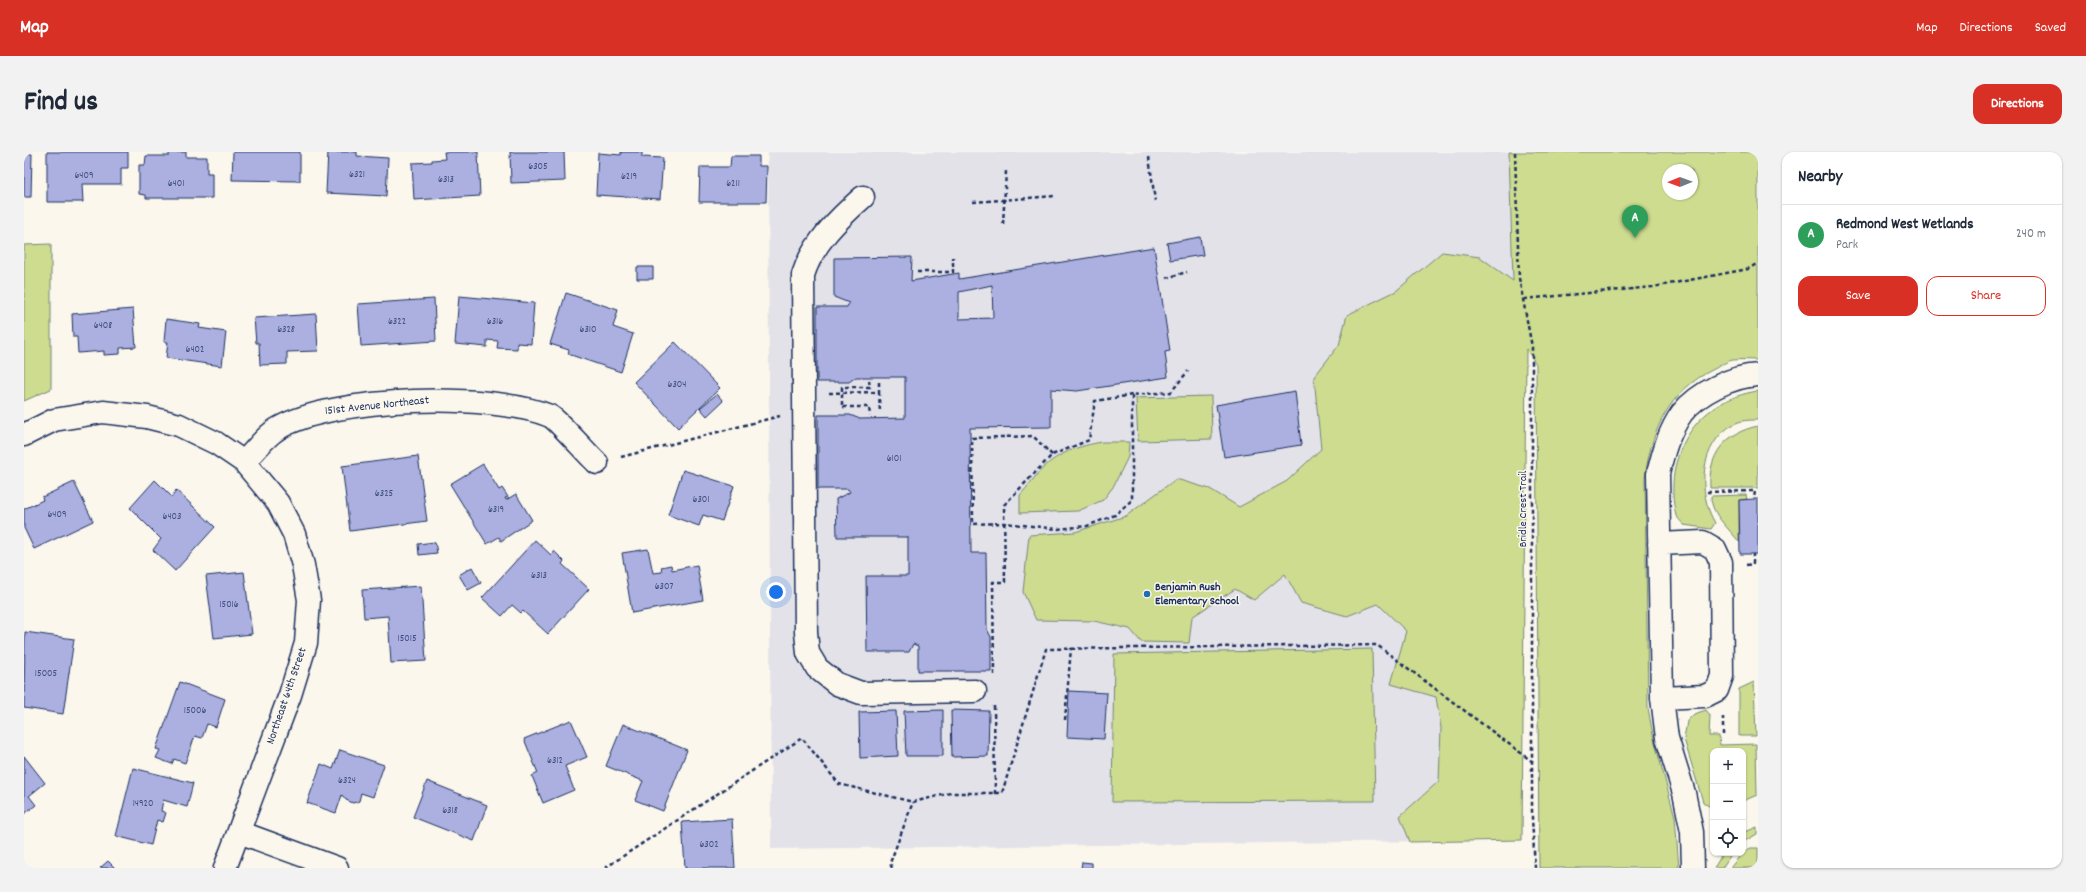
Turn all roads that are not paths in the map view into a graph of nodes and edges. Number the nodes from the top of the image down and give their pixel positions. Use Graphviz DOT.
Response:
graph roads {
  1 [pos="863,197"];
  2 [pos="1758,375"];
  3 [pos="24,435"];
  4 [pos="244,462"];
  5 [pos="597,463"];
  6 [pos="1659,544"];
  7 [pos="975,691"];
  8 [pos="1662,698"];
  9 [pos="240,832"];
  10 [pos="225,868"];
  11 [pos="337,868"];
  12 [pos="1693,868"];
  1 -- 7 [label="street"];
  2 -- 6 [label="street"];
  3 -- 4 [label="street"];
  4 -- 5 [label="street, 151st Avenue Northeast"];
  4 -- 9 [label="street, Northeast 64th Street"];
  6 -- 8 [label="street"];
  6 -- 8 [label="street"];
  8 -- 12 [label="street"];
  9 -- 10 [label="street, Northeast 64th Street"];
  9 -- 11 [label="street"];
}
